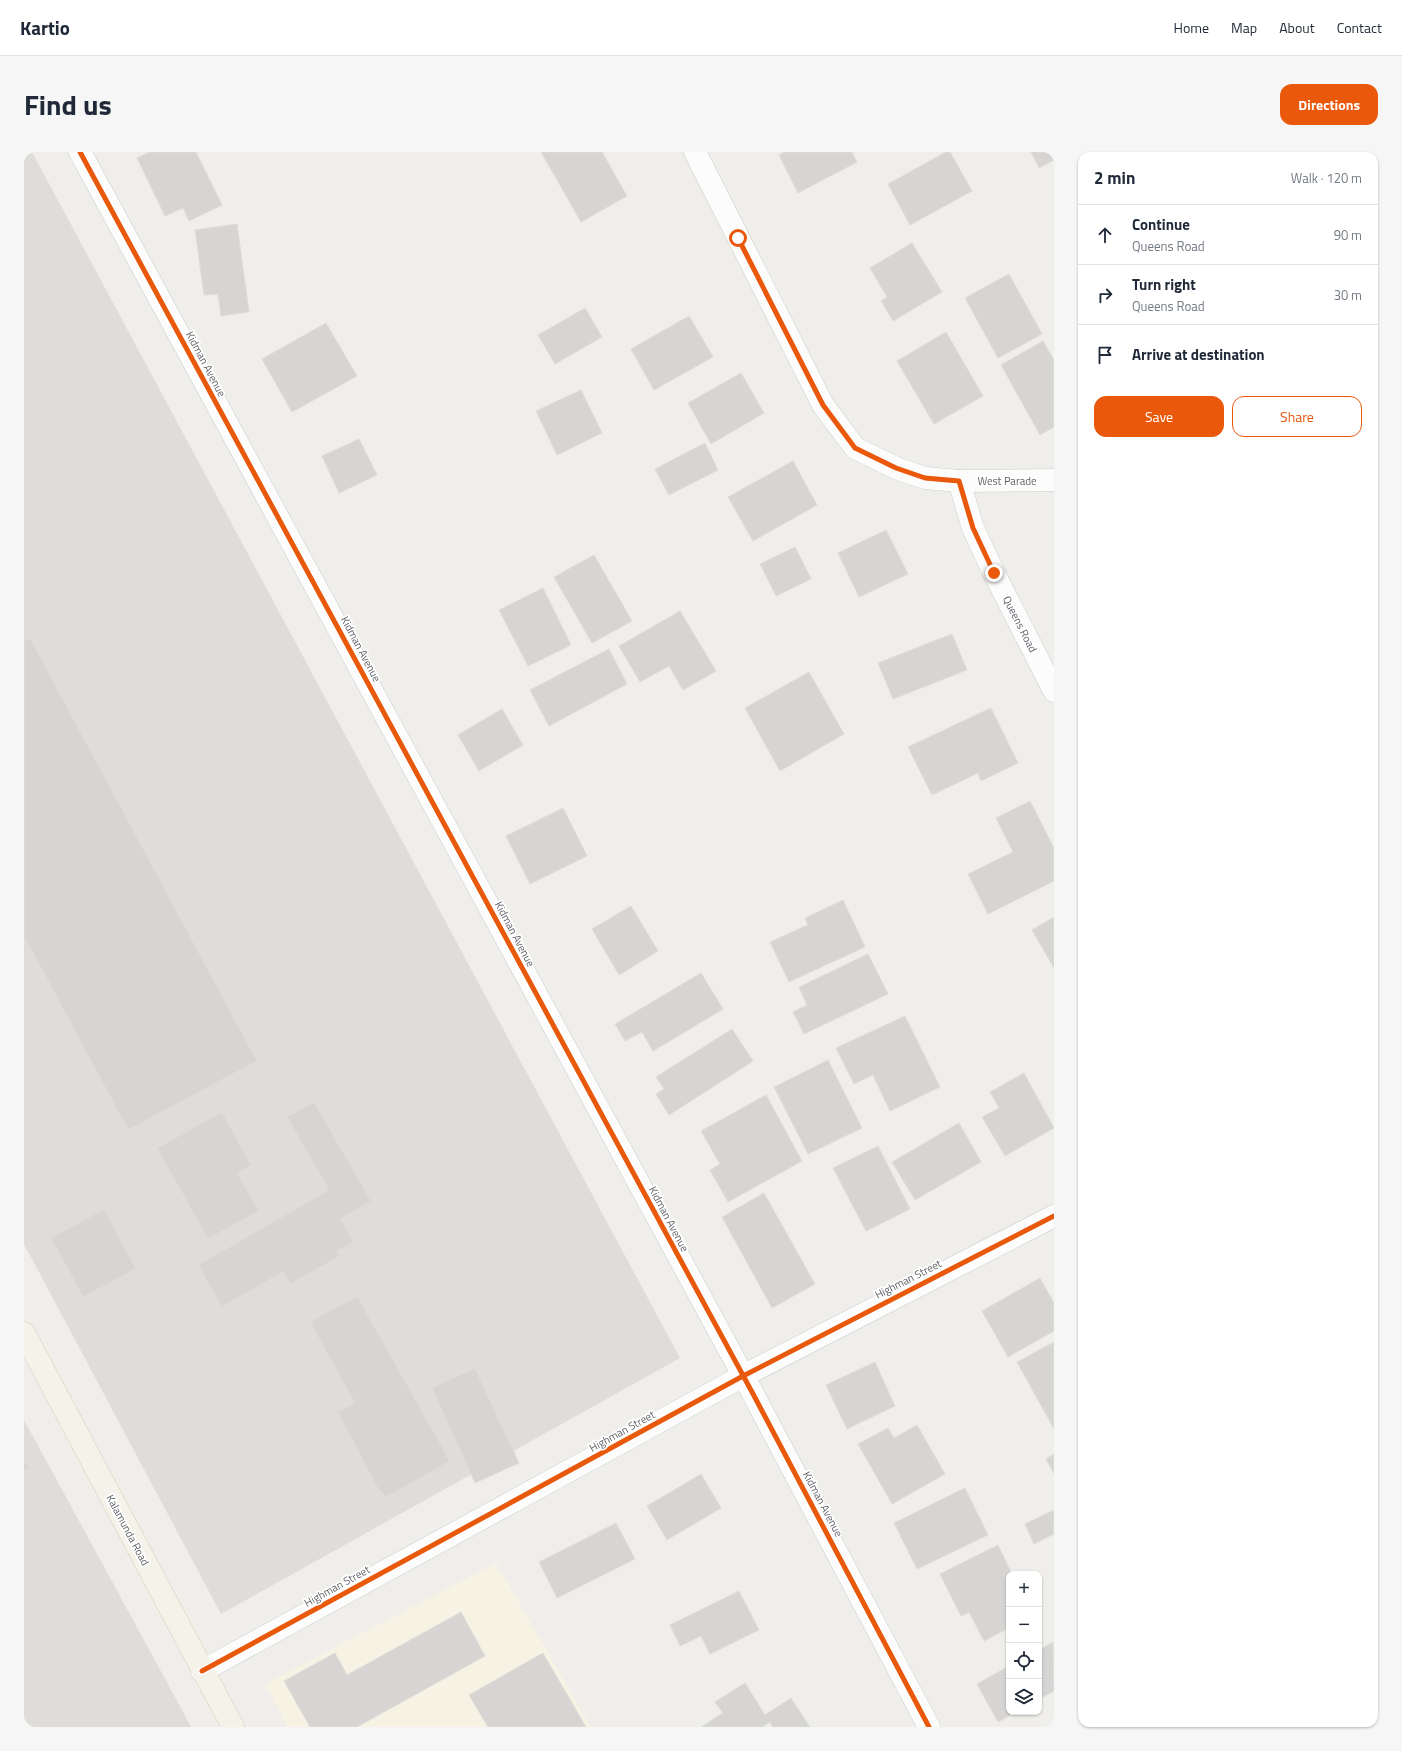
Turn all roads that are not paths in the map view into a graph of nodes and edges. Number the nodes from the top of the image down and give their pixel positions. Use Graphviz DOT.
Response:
graph roads {
  1 [pos="80,152"];
  2 [pos="694,152"];
  3 [pos="1054,480"];
  4 [pos="959,481"];
  5 [pos="1054,692"];
  6 [pos="1054,1216"];
  7 [pos="24,1333"];
  8 [pos="743,1376"];
  9 [pos="202,1671"];
  10 [pos="233,1727"];
  11 [pos="929,1727"];
  1 -- 8 [label="street, Kidman Avenue"];
  2 -- 4 [label="street"];
  3 -- 4 [label="street, West Parade"];
  4 -- 5 [label="street, Queens Road"];
  6 -- 8 [label="street, Highman Street"];
  7 -- 9 [label="main road, Kalamunda Road"];
  8 -- 9 [label="street, Highman Street"];
  8 -- 11 [label="street, Kidman Avenue"];
  9 -- 10 [label="main road, Kalamunda Road"];
}
